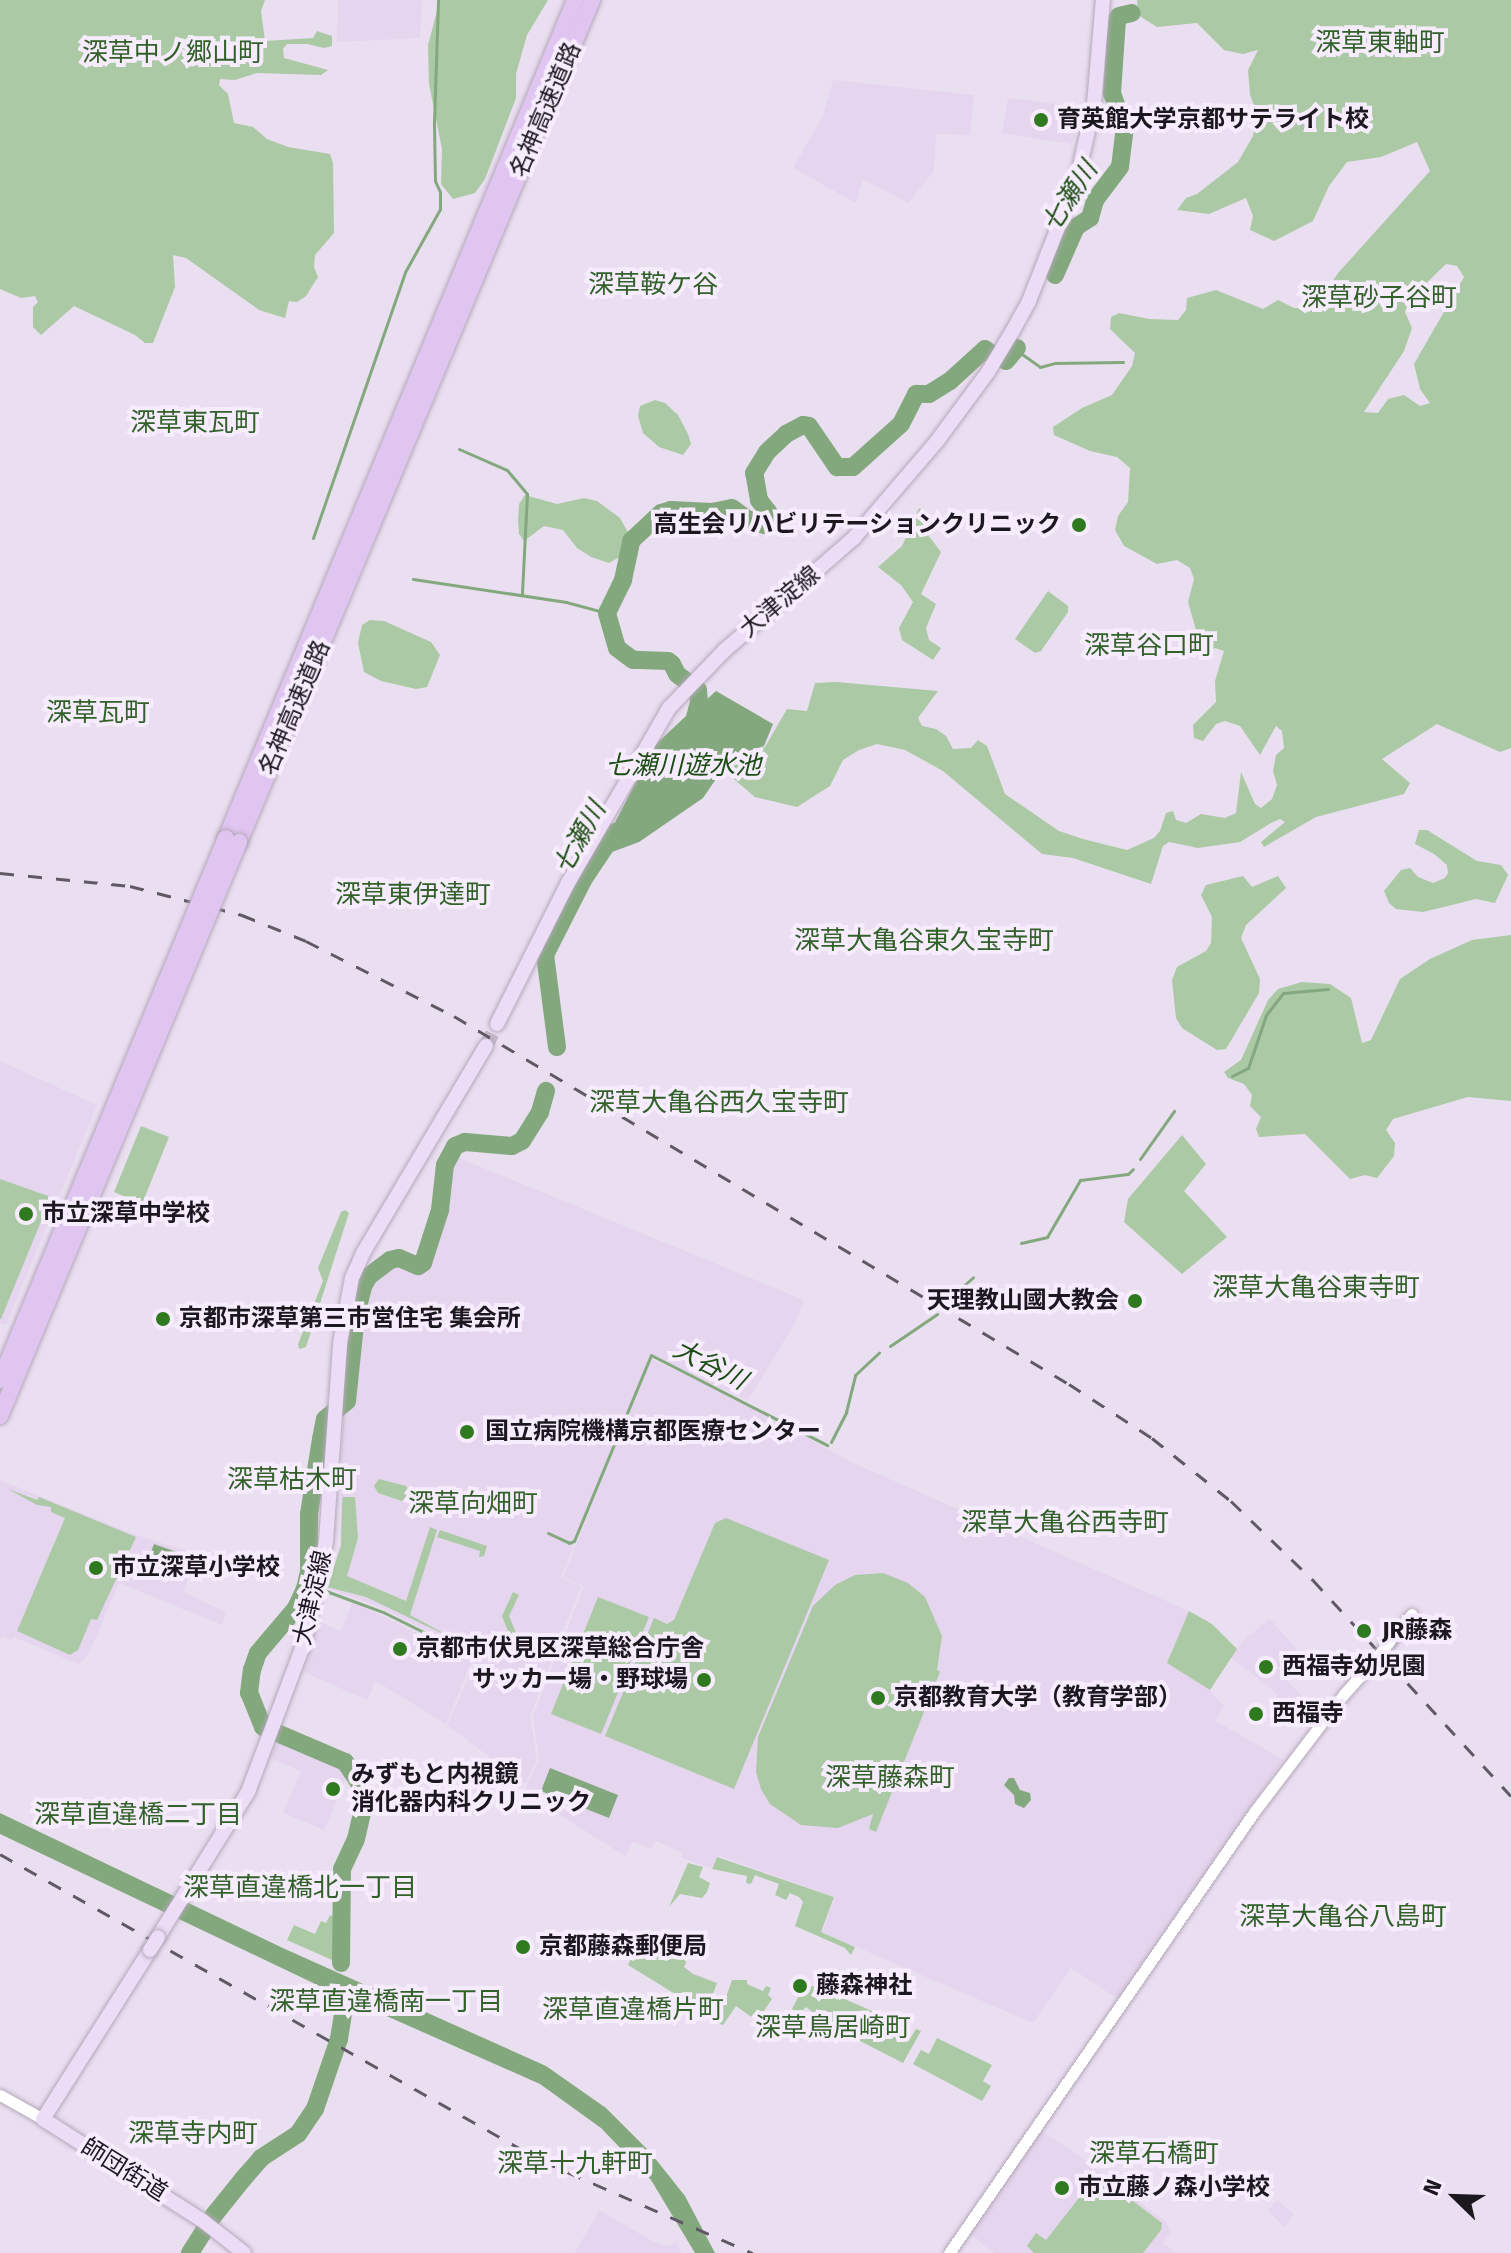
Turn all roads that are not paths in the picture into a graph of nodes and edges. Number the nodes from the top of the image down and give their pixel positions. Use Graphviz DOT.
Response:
graph roads {
  1 [pos="575,0"];
  2 [pos="592,0"];
  3 [pos="1103,0"];
  4 [pos="233,840"];
  5 [pos="497,1024"];
  6 [pos="486,1046"];
  7 [pos="0,1380"];
  8 [pos="0,1416"];
  9 [pos="1412,1614"];
  10 [pos="0,2095"];
  11 [pos="43,2119"];
  12 [pos="244,2253"];
  13 [pos="949,2253"];
  1 -- 4 [label="highway, 名神高速道路"];
  2 -- 4 [label="highway, 名神高速道路"];
  3 -- 5 [label="main road, 大津淀線"];
  4 -- 7 [label="highway, 名神高速道路, bridge"];
  4 -- 8 [label="highway, 名神高速道路, bridge"];
  6 -- 11 [label="main road, 大津淀線"];
  9 -- 13 [label="street, bridge"];
  10 -- 11 [label="street, 師団街道"];
  11 -- 12 [label="main road, 師団街道"];
}
